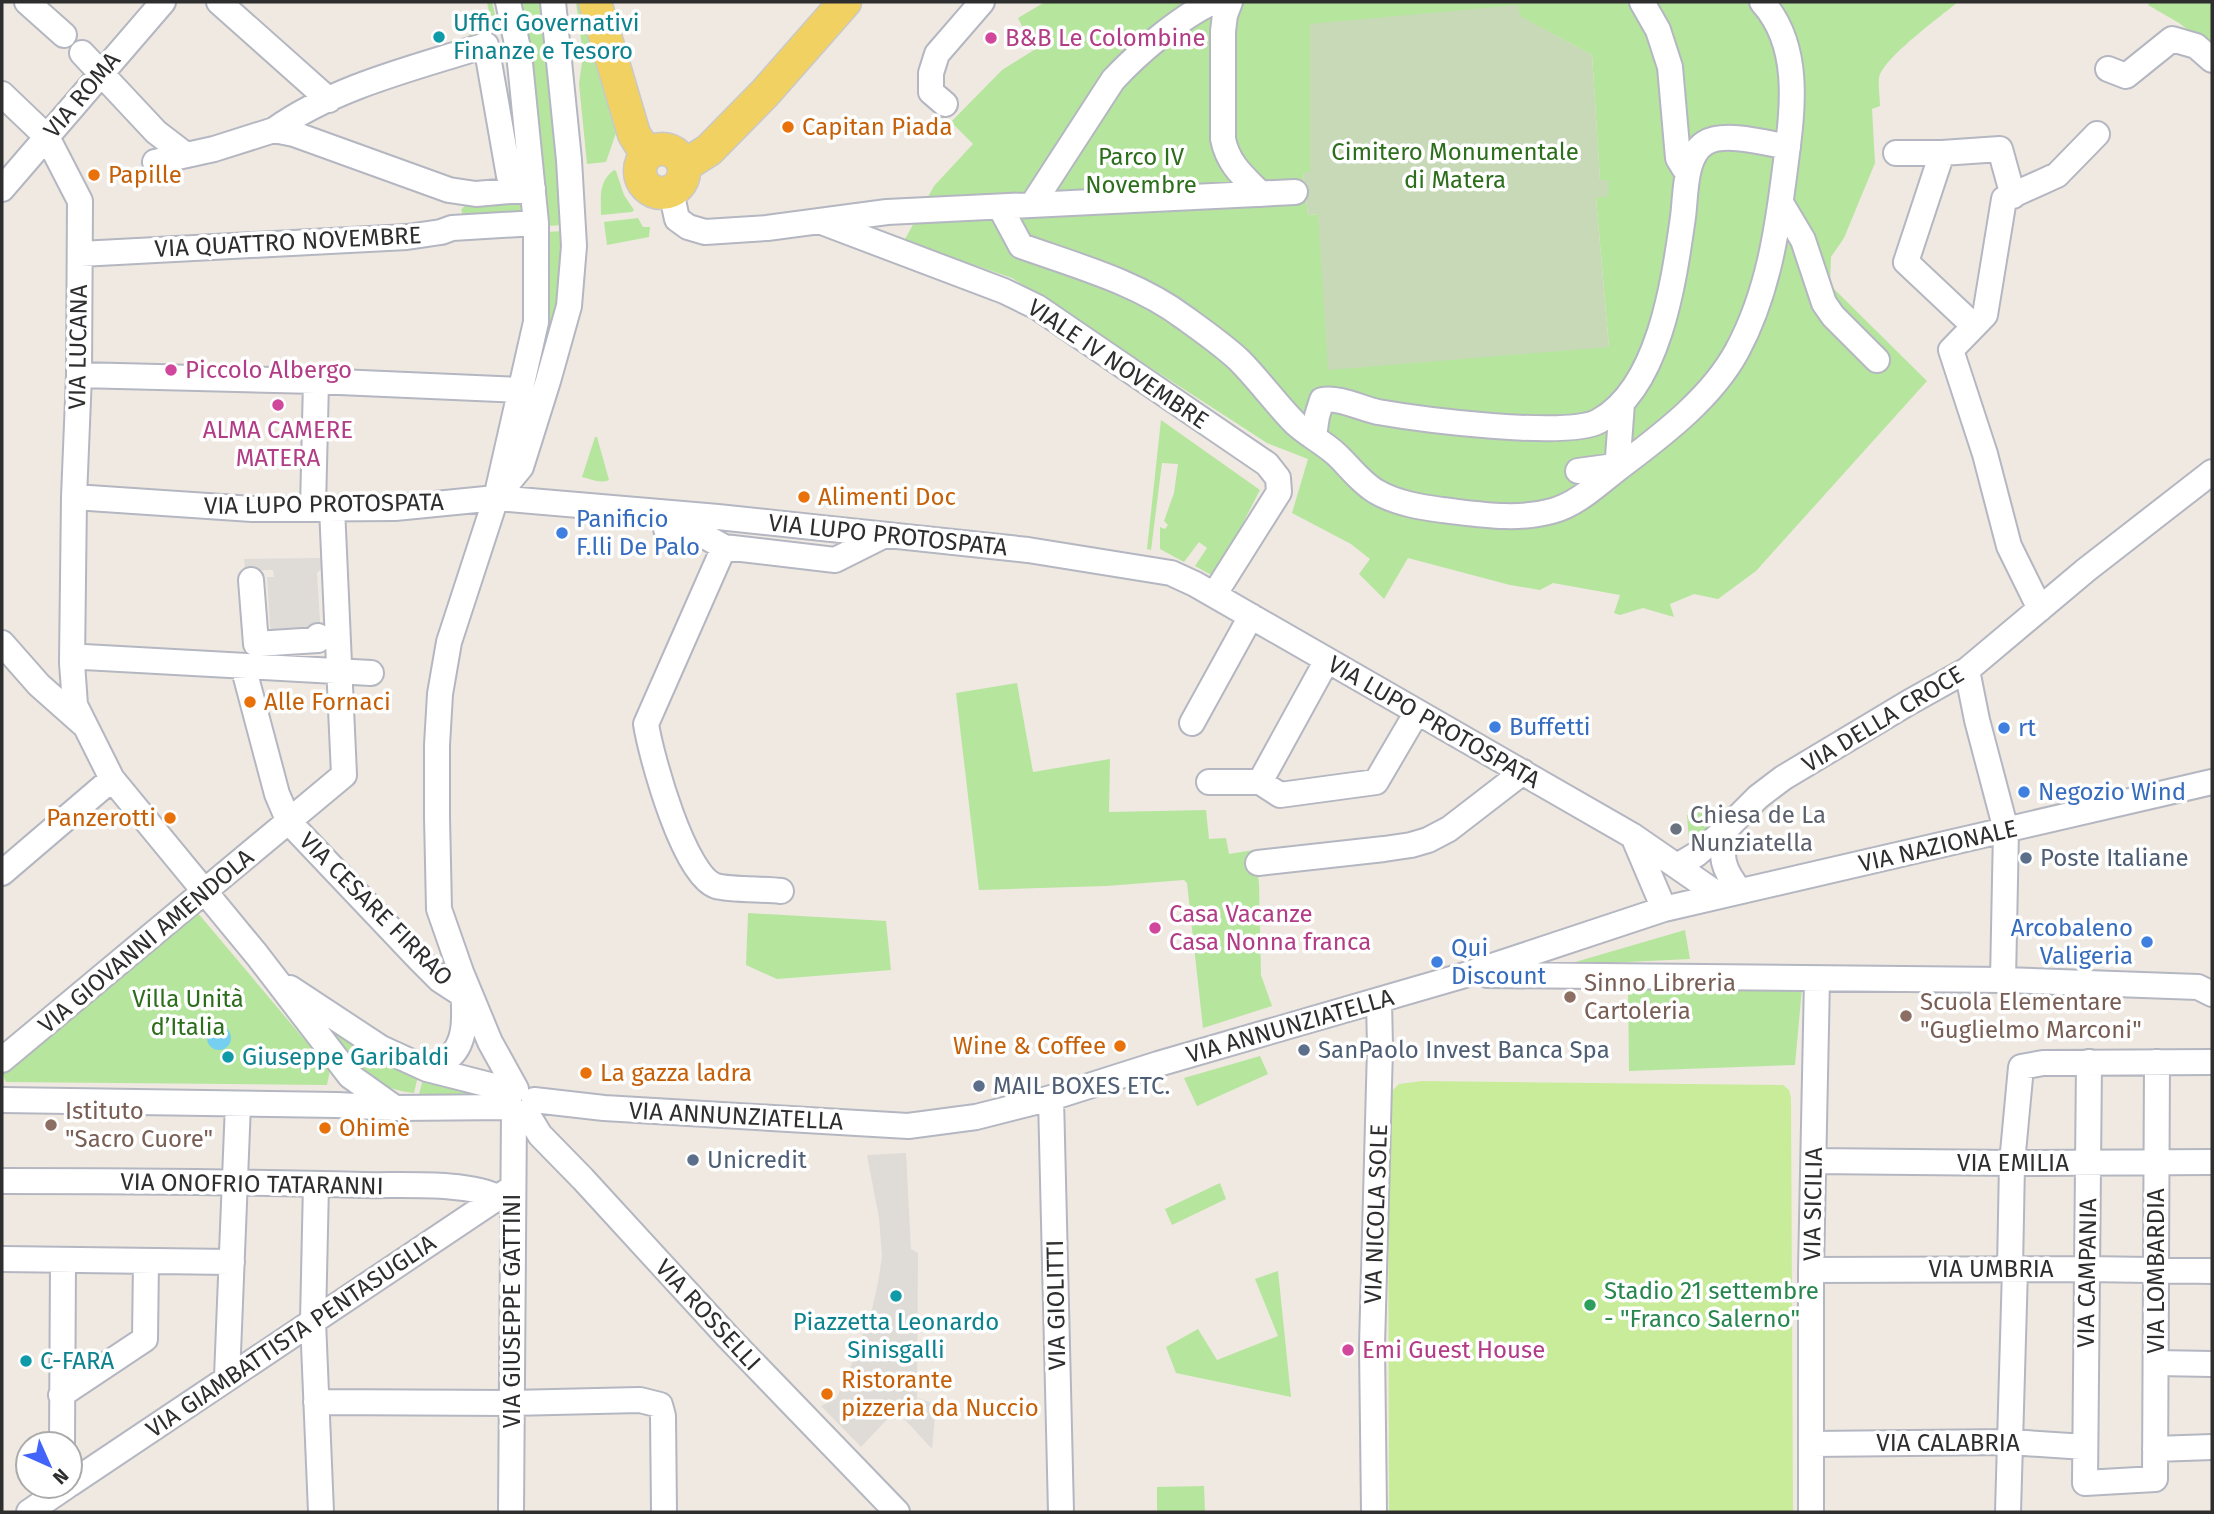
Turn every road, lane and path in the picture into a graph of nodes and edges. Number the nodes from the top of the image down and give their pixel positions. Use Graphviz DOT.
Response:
graph roads {
  1 [pos="27,2"];
  2 [pos="163,2"];
  3 [pos="219,2"];
  4 [pos="508,2"];
  5 [pos="595,2"];
  6 [pos="845,2"];
  7 [pos="1213,2"];
  8 [pos="1230,2"];
  9 [pos="1642,2"];
  10 [pos="1762,2"];
  11 [pos="985,4"];
  12 [pos="555,5"];
  13 [pos="64,35"];
  14 [pos="82,53"];
  15 [pos="2212,60"];
  16 [pos="2108,69"];
  17 [pos="102,71"];
  18 [pos="2,94"];
  19 [pos="329,100"];
  20 [pos="945,104"];
  21 [pos="274,130"];
  22 [pos="2097,134"];
  23 [pos="47,137"];
  24 [pos="1788,147"];
  25 [pos="1896,153"];
  26 [pos="1942,153"];
  27 [pos="186,155"];
  28 [pos="155,162"];
  29 [pos="1689,169"];
  30 [pos="509,176"];
  31 [pos="677,179"];
  32 [pos="2,189"];
  33 [pos="533,189"];
  34 [pos="449,190"];
  35 [pos="1295,192"];
  36 [pos="1261,194"];
  37 [pos="2013,196"];
  38 [pos="1781,203"];
  39 [pos="1032,205"];
  40 [pos="1000,207"];
  41 [pos="818,221"];
  42 [pos="536,223"];
  43 [pos="452,228"];
  44 [pos="80,254"];
  45 [pos="1974,326"];
  46 [pos="1877,360"];
  47 [pos="79,375"];
  48 [pos="316,381"];
  49 [pos="521,390"];
  50 [pos="1622,403"];
  51 [pos="1314,436"];
  52 [pos="1622,465"];
  53 [pos="1578,471"];
  54 [pos="2212,472"];
  55 [pos="74,497"];
  56 [pos="496,498"];
  57 [pos="322,508"];
  58 [pos="640,510"];
  59 [pos="885,535"];
  60 [pos="724,547"];
  61 [pos="251,580"];
  62 [pos="1214,595"];
  63 [pos="2040,608"];
  64 [pos="1251,616"];
  65 [pos="318,636"];
  66 [pos="290,641"];
  67 [pos="2,645"];
  68 [pos="84,657"];
  69 [pos="1327,660"];
  70 [pos="247,661"];
  71 [pos="1967,670"];
  72 [pos="340,672"];
  73 [pos="371,673"];
  74 [pos="294,679"];
  75 [pos="1417,712"];
  76 [pos="1192,723"];
  77 [pos="88,729"];
  78 [pos="1523,772"];
  79 [pos="112,779"];
  80 [pos="1209,782"];
  81 [pos="1260,782"];
  82 [pos="2212,782"];
  83 [pos="289,822"];
  84 [pos="1726,829"];
  85 [pos="2006,830"];
  86 [pos="1633,836"];
  87 [pos="1258,863"];
  88 [pos="1677,866"];
  89 [pos="2,873"];
  90 [pos="781,891"];
  91 [pos="206,892"];
  92 [pos="1730,894"];
  93 [pos="1664,909"];
  94 [pos="1465,975"];
  95 [pos="275,978"];
  96 [pos="1817,979"];
  97 [pos="2003,979"];
  98 [pos="462,984"];
  99 [pos="2212,994"];
  100 [pos="1380,1000"];
  101 [pos="2,1060"];
  102 [pos="2089,1062"];
  103 [pos="2157,1062"];
  104 [pos="2212,1062"];
  105 [pos="427,1069"];
  106 [pos="1051,1098"];
  107 [pos="2,1100"];
  108 [pos="519,1102"];
  109 [pos="239,1104"];
  110 [pos="395,1108"];
  111 [pos="1814,1161"];
  112 [pos="2157,1162"];
  113 [pos="2212,1162"];
  114 [pos="2012,1163"];
  115 [pos="2088,1163"];
  116 [pos="2,1181"];
  117 [pos="235,1182"];
  118 [pos="316,1184"];
  119 [pos="506,1193"];
  120 [pos="2,1259"];
  121 [pos="63,1260"];
  122 [pos="146,1261"];
  123 [pos="232,1262"];
  124 [pos="2013,1269"];
  125 [pos="2087,1269"];
  126 [pos="1811,1270"];
  127 [pos="2156,1270"];
  128 [pos="2212,1271"];
  129 [pos="313,1321"];
  130 [pos="2156,1363"];
  131 [pos="2212,1364"];
  132 [pos="227,1377"];
  133 [pos="61,1395"];
  134 [pos="316,1402"];
  135 [pos="511,1403"];
  136 [pos="62,1430"];
  137 [pos="2010,1442"];
  138 [pos="1811,1444"];
  139 [pos="2085,1447"];
  140 [pos="2212,1447"];
  141 [pos="2155,1449"];
  142 [pos="84,1467"];
  143 [pos="2155,1479"];
  144 [pos="43,1500"];
  145 [pos="29,1512"];
  146 [pos="321,1512"];
  147 [pos="511,1512"];
  148 [pos="664,1512"];
  149 [pos="897,1512"];
  150 [pos="1061,1512"];
  151 [pos="1374,1512"];
  152 [pos="1811,1512"];
  153 [pos="2008,1512"];
  1 -- 13 [label="street"];
  2 -- 17 [label="street, VIA ROMA"];
  3 -- 19 [label="street"];
  4 -- 33 [label="street, VIA ROSSELLI"];
  5 -- 31 [label="main road"];
  6 -- 31 [label="main road"];
  7 -- 39 [label="street"];
  8 -- 36 [label="street"];
  9 -- 29 [label="street"];
  10 -- 24 [label="street"];
  11 -- 20 [label="street"];
  12 -- 56 [label="street"];
  14 -- 17 [label="street"];
  15 -- 16 [label="street"];
  17 -- 23 [label="street, VIA ROMA"];
  17 -- 27 [label="street"];
  18 -- 23 [label="street, VIA LUCANA"];
  19 -- 21 [label="street"];
  19 -- 30 [label="street"];
  21 -- 27 [label="street"];
  21 -- 34 [label="street"];
  22 -- 37 [label="street"];
  23 -- 32 [label="street, VIA ROMA"];
  23 -- 44 [label="street, VIA LUCANA"];
  24 -- 29 [label="street"];
  24 -- 38 [label="street"];
  25 -- 26 [label="street"];
  26 -- 37 [label="street"];
  26 -- 45 [label="street"];
  27 -- 28 [label="street"];
  29 -- 50 [label="street"];
  31 -- 41 [label="street, VIALE IV NOVEMBRE"];
  33 -- 34 [label="street"];
  33 -- 42 [label="street, VIA ROSSELLI"];
  34 -- 43 [label="street"];
  35 -- 36 [label="street, VIALE IV NOVEMBRE"];
  36 -- 39 [label="street, VIALE IV NOVEMBRE"];
  37 -- 45 [label="street"];
  38 -- 46 [label="street"];
  38 -- 52 [label="street"];
  39 -- 40 [label="street, VIALE IV NOVEMBRE"];
  40 -- 41 [label="street, VIALE IV NOVEMBRE"];
  40 -- 51 [label="street"];
  41 -- 62 [label="street, VIALE IV NOVEMBRE"];
  42 -- 43 [label="street, VIA QUATTRO NOVEMBRE"];
  42 -- 49 [label="street, VIA ROSSELLI"];
  43 -- 44 [label="street, VIA QUATTRO NOVEMBRE"];
  44 -- 47 [label="street, VIA LUCANA"];
  45 -- 63 [label="street"];
  47 -- 48 [label="street"];
  47 -- 55 [label="street, VIA LUCANA"];
  48 -- 49 [label="street"];
  48 -- 57 [label="street"];
  49 -- 56 [label="street, VIA ROSSELLI"];
  50 -- 51 [label="street"];
  50 -- 52 [label="street"];
  51 -- 52 [label="street"];
  52 -- 53 [label="street"];
  54 -- 63 [label="street, VIA DELLA CROCE"];
  55 -- 57 [label="street, VIA LUPO PROTOSPATA"];
  55 -- 77 [label="street, VIA LUCANA"];
  56 -- 57 [label="street, VIA LUPO PROTOSPATA"];
  56 -- 58 [label="street, VIA LUPO PROTOSPATA"];
  56 -- 98 [label="street, VIA ROSSELLI"];
  57 -- 72 [label="street"];
  58 -- 59 [label="street, VIA LUPO PROTOSPATA"];
  58 -- 60 [label="street"];
  59 -- 60 [label="street"];
  59 -- 62 [label="street, VIA LUPO PROTOSPATA"];
  60 -- 90 [label="street"];
  61 -- 70 [label="street"];
  62 -- 64 [label="street, VIA LUPO PROTOSPATA"];
  63 -- 71 [label="street, VIA DELLA CROCE"];
  64 -- 69 [label="street, VIA LUPO PROTOSPATA"];
  64 -- 76 [label="street"];
  65 -- 66 [label="street"];
  66 -- 70 [label="street"];
  66 -- 74 [label="street"];
  67 -- 77 [label="street"];
  68 -- 70 [label="street"];
  69 -- 75 [label="street, VIA LUPO PROTOSPATA"];
  69 -- 81 [label="street"];
  70 -- 74 [label="street"];
  70 -- 83 [label="street"];
  71 -- 84 [label="street, VIA DELLA CROCE"];
  71 -- 85 [label="street"];
  72 -- 73 [label="street"];
  72 -- 74 [label="street"];
  72 -- 83 [label="street, VIA GIOVANNI AMENDOLA"];
  75 -- 78 [label="street, VIA LUPO PROTOSPATA"];
  75 -- 81 [label="street"];
  77 -- 79 [label="street"];
  78 -- 86 [label="street, VIA LUPO PROTOSPATA"];
  78 -- 87 [label="street"];
  79 -- 89 [label="street"];
  79 -- 91 [label="street"];
  80 -- 81 [label="street"];
  82 -- 85 [label="street, VIA NAZIONALE"];
  83 -- 91 [label="street, VIA GIOVANNI AMENDOLA"];
  83 -- 98 [label="street, VIA CESARE FIRRAO"];
  84 -- 88 [label="street, VIA DELLA CROCE"];
  84 -- 92 [label="street"];
  85 -- 92 [label="street, VIA NAZIONALE"];
  85 -- 97 [label="street"];
  86 -- 88 [label="street, VIA LUPO PROTOSPATA"];
  86 -- 93 [label="street"];
  88 -- 92 [label="street, VIA LUPO PROTOSPATA"];
  91 -- 95 [label="street"];
  91 -- 101 [label="street, VIA GIOVANNI AMENDOLA"];
  92 -- 93 [label="street, VIA NAZIONALE"];
  93 -- 94 [label="street, VIA ANNUNZIATELLA"];
  94 -- 96 [label="street"];
  94 -- 100 [label="street, VIA ANNUNZIATELLA"];
  95 -- 105 [label="street"];
  95 -- 110 [label="street"];
  96 -- 97 [label="street"];
  96 -- 111 [label="street, VIA SICILIA"];
  97 -- 99 [label="street"];
  98 -- 105 [label="street"];
  98 -- 108 [label="street, VIA ROSSELLI"];
  100 -- 106 [label="street, VIA ANNUNZIATELLA"];
  100 -- 151 [label="street, VIA NICOLA SOLE"];
  102 -- 103 [label="street"];
  102 -- 114 [label="street"];
  102 -- 115 [label="street, VIA CAMPANIA"];
  103 -- 104 [label="street"];
  103 -- 112 [label="street, VIA LOMBARDIA"];
  105 -- 108 [label="street"];
  106 -- 108 [label="street, VIA ANNUNZIATELLA"];
  106 -- 150 [label="street, VIA GIOLITTI"];
  107 -- 109 [label="street"];
  108 -- 110 [label="street"];
  108 -- 119 [label="street, VIA GIUSEPPE GATTINI"];
  108 -- 149 [label="street, VIA ROSSELLI"];
  109 -- 110 [label="street"];
  109 -- 117 [label="street"];
  111 -- 114 [label="street, VIA EMILIA"];
  111 -- 126 [label="street, VIA SICILIA"];
  112 -- 113 [label="street, VIA EMILIA"];
  112 -- 115 [label="street, VIA EMILIA"];
  112 -- 127 [label="street, VIA LOMBARDIA"];
  114 -- 115 [label="street, VIA EMILIA"];
  114 -- 124 [label="street"];
  115 -- 125 [label="street, VIA CAMPANIA"];
  116 -- 117 [label="street, VIA ONOFRIO TATARANNI"];
  117 -- 118 [label="street, VIA ONOFRIO TATARANNI"];
  117 -- 123 [label="street"];
  118 -- 119 [label="street, VIA ONOFRIO TATARANNI"];
  118 -- 129 [label="street"];
  119 -- 129 [label="street, VIA GIAMBATTISTA PENTASUGLIA"];
  119 -- 135 [label="street, VIA GIUSEPPE GATTINI"];
  120 -- 121 [label="street"];
  121 -- 122 [label="street"];
  121 -- 133 [label="street"];
  122 -- 123 [label="street"];
  122 -- 133 [label="street"];
  123 -- 132 [label="street"];
  124 -- 125 [label="street, VIA UMBRIA"];
  124 -- 126 [label="street, VIA UMBRIA"];
  124 -- 137 [label="street"];
  125 -- 127 [label="street, VIA UMBRIA"];
  125 -- 139 [label="street, VIA CAMPANIA"];
  126 -- 138 [label="street, VIA SICILIA"];
  127 -- 128 [label="street, VIA UMBRIA"];
  127 -- 130 [label="street, VIA LOMBARDIA"];
  129 -- 132 [label="street, VIA GIAMBATTISTA PENTASUGLIA"];
  129 -- 134 [label="street"];
  130 -- 131 [label="street"];
  130 -- 141 [label="street, VIA LOMBARDIA"];
  132 -- 142 [label="street, VIA GIAMBATTISTA PENTASUGLIA"];
  133 -- 136 [label="street"];
  134 -- 135 [label="street"];
  134 -- 146 [label="street"];
  135 -- 147 [label="street, VIA GIUSEPPE GATTINI"];
  135 -- 148 [label="street"];
  137 -- 138 [label="street, VIA CALABRIA"];
  137 -- 139 [label="street, VIA CALABRIA"];
  137 -- 153 [label="street"];
  138 -- 152 [label="street, VIA SICILIA"];
  139 -- 143 [label="street, VIA CAMPANIA"];
  140 -- 141 [label="street"];
  141 -- 143 [label="street, VIA LOMBARDIA"];
  144 -- 145 [label="street, VIA GIAMBATTISTA PENTASUGLIA"];
}
